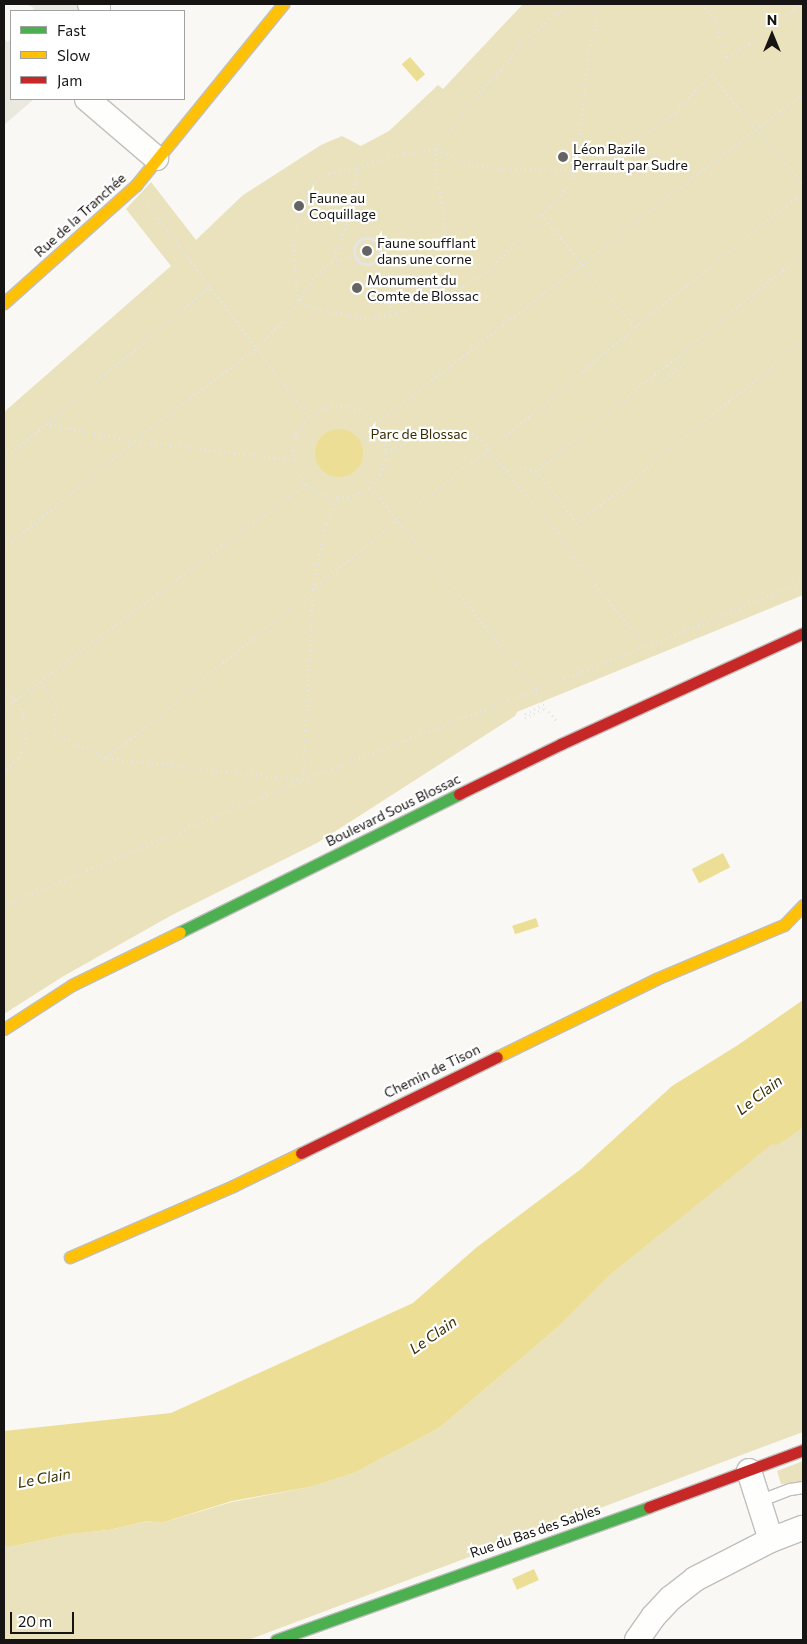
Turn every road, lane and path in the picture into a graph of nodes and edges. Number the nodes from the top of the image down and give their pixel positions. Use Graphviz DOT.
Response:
graph roads {
  1 [pos="283,4"];
  2 [pos="573,4"];
  3 [pos="586,4"];
  4 [pos="701,4"];
  5 [pos="800,4"];
  6 [pos="727,56"];
  7 [pos="711,75"];
  8 [pos="803,94"];
  9 [pos="89,100"];
  10 [pos="756,130"];
  11 [pos="436,148"];
  12 [pos="156,158"];
  13 [pos="358,168"];
  14 [pos="576,170"];
  15 [pos="803,185"];
  16 [pos="803,201"];
  17 [pos="145,202"];
  18 [pos="541,215"];
  19 [pos="446,240"];
  20 [pos="378,244"];
  21 [pos="803,254"];
  22 [pos="355,255"];
  23 [pos="331,262"];
  24 [pos="374,262"];
  25 [pos="581,264"];
  26 [pos="210,287"];
  27 [pos="438,296"];
  28 [pos="298,300"];
  29 [pos="4,304"];
  30 [pos="390,315"];
  31 [pos="636,327"];
  32 [pos="803,341"];
  33 [pos="257,348"];
  34 [pos="684,362"];
  35 [pos="667,365"];
  36 [pos="673,373"];
  37 [pos="661,383"];
  38 [pos="309,416"];
  39 [pos="376,423"];
  40 [pos="45,424"];
  41 [pos="135,440"];
  42 [pos="490,449"];
  43 [pos="386,451"];
  44 [pos="4,459"];
  45 [pos="294,460"];
  46 [pos="507,471"];
  47 [pos="536,471"];
  48 [pos="306,484"];
  49 [pos="370,487"];
  50 [pos="338,498"];
  51 [pos="396,521"];
  52 [pos="4,548"];
  53 [pos="803,581"];
  54 [pos="313,589"];
  55 [pos="803,633"];
  56 [pos="647,646"];
  57 [pos="40,682"];
  58 [pos="4,689"];
  59 [pos="535,690"];
  60 [pos="16,700"];
  61 [pos="4,710"];
  62 [pos="558,722"];
  63 [pos="107,758"];
  64 [pos="4,773"];
  65 [pos="303,780"];
  66 [pos="4,905"];
  67 [pos="803,905"];
  68 [pos="4,1029"];
  69 [pos="70,1257"];
  70 [pos="803,1450"];
  71 [pos="749,1471"];
  72 [pos="803,1487"];
  73 [pos="758,1501"];
  74 [pos="803,1528"];
  75 [pos="771,1540"];
  76 [pos="276,1640"];
  77 [pos="637,1640"];
  1 -- 12 [label="street, Rue de la Tranchée"];
  2 -- 11 [label="path"];
  3 -- 14 [label="path"];
  4 -- 6 [label="path"];
  5 -- 6 [label="path"];
  6 -- 7 [label="path"];
  7 -- 10 [label="path"];
  7 -- 14 [label="path"];
  8 -- 10 [label="path"];
  9 -- 12 [label="street"];
  10 -- 15 [label="path"];
  10 -- 25 [label="path"];
  11 -- 13 [label="path"];
  11 -- 14 [label="path"];
  11 -- 19 [label="path"];
  12 -- 29 [label="street, Rue de la Tranchée"];
  13 -- 23 [label="path"];
  13 -- 28 [label="path"];
  14 -- 18 [label="path"];
  16 -- 31 [label="path"];
  17 -- 26 [label="path"];
  18 -- 25 [label="path"];
  18 -- 27 [label="path"];
  19 -- 20 [label="path"];
  19 -- 27 [label="path"];
  20 -- 22 [label="path"];
  20 -- 24 [label="path"];
  21 -- 35 [label="path"];
  22 -- 23 [label="path"];
  22 -- 24 [label="path"];
  23 -- 28 [label="path"];
  24 -- 30 [label="path"];
  25 -- 31 [label="path"];
  25 -- 39 [label="path"];
  26 -- 33 [label="path"];
  26 -- 40 [label="path"];
  27 -- 30 [label="path"];
  28 -- 30 [label="path"];
  28 -- 33 [label="path"];
  31 -- 42 [label="path"];
  32 -- 47 [label="path"];
  33 -- 38 [label="path"];
  33 -- 41 [label="path"];
  34 -- 36 [label="path"];
  35 -- 36 [label="path"];
  35 -- 47 [label="path"];
  36 -- 37 [label="path"];
  38 -- 39 [label="path"];
  38 -- 45 [label="path"];
  39 -- 43 [label="path"];
  40 -- 41 [label="path"];
  40 -- 44 [label="path"];
  41 -- 45 [label="path"];
  41 -- 52 [label="path"];
  42 -- 43 [label="path"];
  42 -- 46 [label="path"];
  42 -- 51 [label="path"];
  43 -- 49 [label="path"];
  45 -- 48 [label="path"];
  46 -- 47 [label="path"];
  46 -- 56 [label="path"];
  48 -- 50 [label="path"];
  48 -- 57 [label="path"];
  49 -- 50 [label="path"];
  49 -- 51 [label="path"];
  50 -- 54 [label="path"];
  51 -- 54 [label="path"];
  51 -- 59 [label="path"];
  53 -- 56 [label="path"];
  54 -- 63 [label="path"];
  54 -- 65 [label="path"];
  55 -- 68 [label="street, Boulevard Sous Blossac"];
  56 -- 59 [label="path"];
  57 -- 60 [label="path"];
  57 -- 63 [label="path"];
  58 -- 60 [label="path"];
  59 -- 62 [label="path"];
  59 -- 65 [label="path"];
  60 -- 61 [label="path"];
  60 -- 64 [label="path"];
  63 -- 65 [label="path"];
  65 -- 66 [label="path"];
  67 -- 69 [label="street, Chemin de Tison"];
  70 -- 71 [label="street, Rue du Bas des Sables"];
  71 -- 73 [label="street"];
  71 -- 76 [label="street, Rue du Bas des Sables"];
  72 -- 73 [label="lane"];
  73 -- 75 [label="street"];
  74 -- 75 [label="street"];
  75 -- 77 [label="street"];
}
